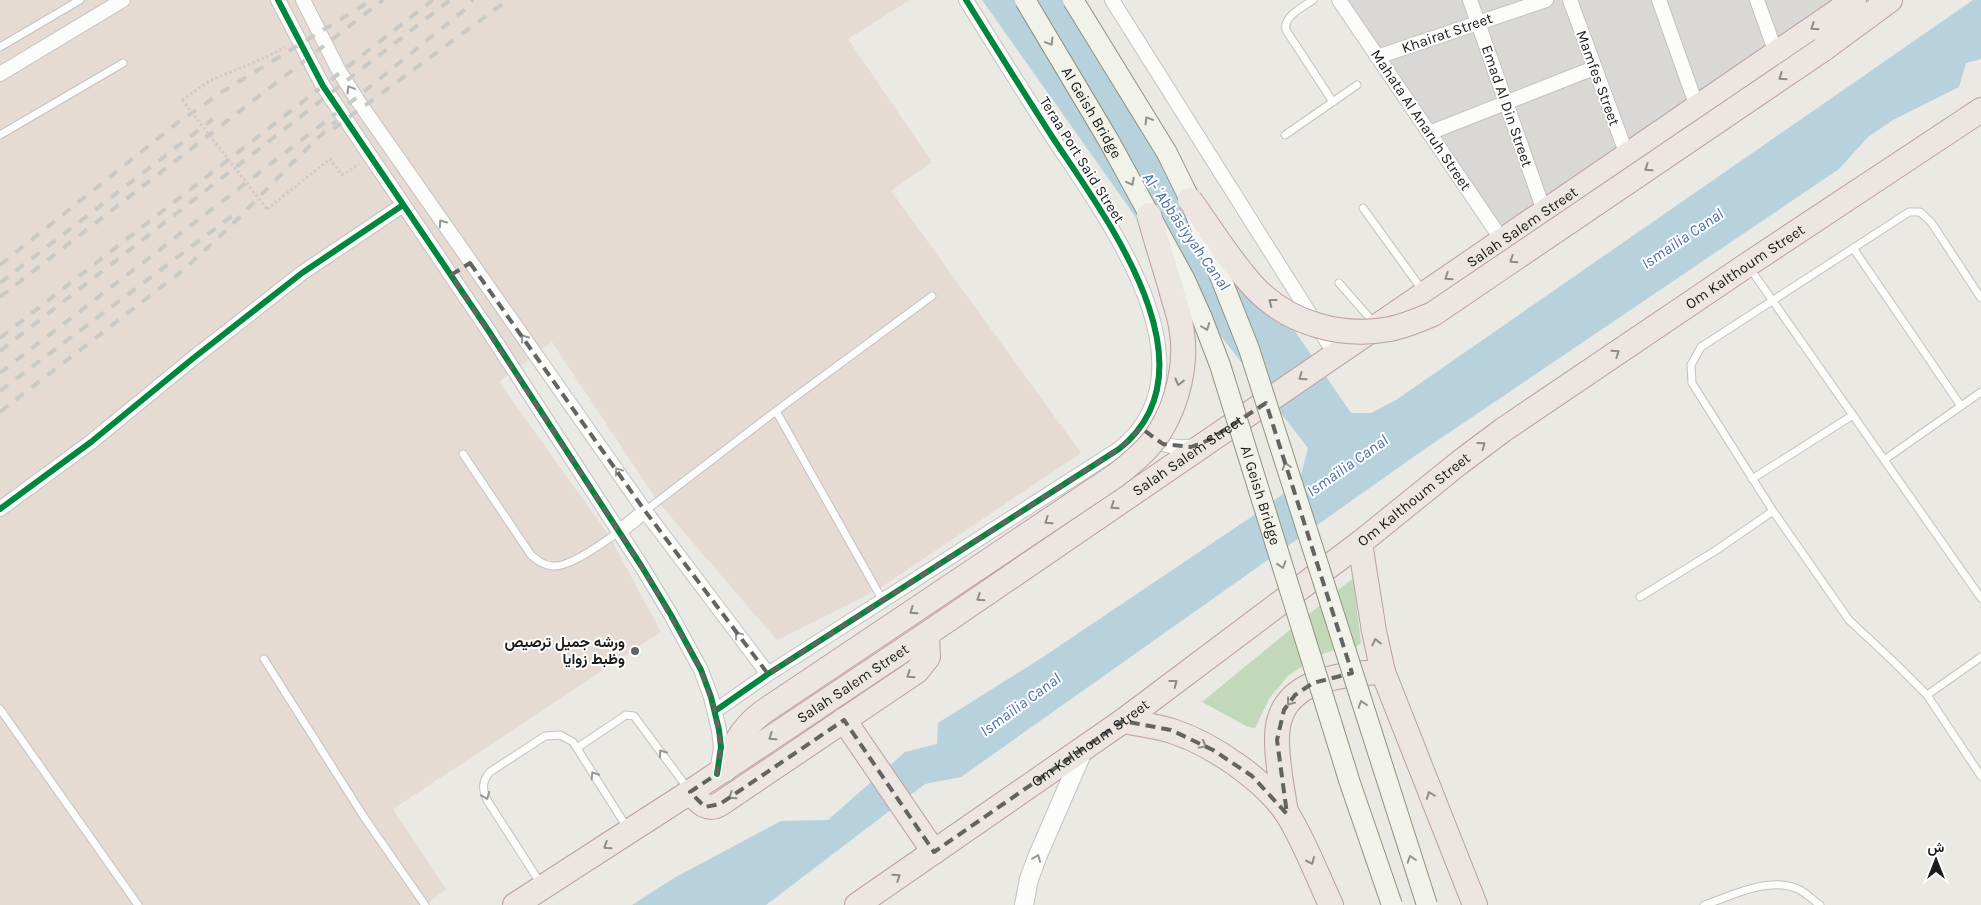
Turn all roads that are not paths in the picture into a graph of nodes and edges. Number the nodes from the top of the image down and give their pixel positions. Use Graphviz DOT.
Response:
graph roads {
  1 [pos="80,0"];
  2 [pos="122,0"];
  3 [pos="278,0"];
  4 [pos="302,0"];
  5 [pos="966,0"];
  6 [pos="1025,0"];
  7 [pos="1073,0"];
  8 [pos="1112,0"];
  9 [pos="1313,0"];
  10 [pos="1339,0"];
  11 [pos="1470,0"];
  12 [pos="1546,0"];
  13 [pos="1570,0"];
  14 [pos="1659,0"];
  15 [pos="1757,0"];
  16 [pos="1854,0"];
  17 [pos="1890,0"];
  18 [pos="1478,23"];
  19 [pos="0,47"];
  20 [pos="1776,53"];
  21 [pos="1377,57"];
  22 [pos="123,63"];
  23 [pos="1594,68"];
  24 [pos="0,74"];
  25 [pos="1357,85"];
  26 [pos="1332,102"];
  27 [pos="1506,103"];
  28 [pos="1697,107"];
  29 [pos="1981,110"];
  30 [pos="1429,132"];
  31 [pos="0,135"];
  32 [pos="1285,135"];
  33 [pos="1627,155"];
  34 [pos="1190,200"];
  35 [pos="403,205"];
  36 [pos="1363,208"];
  37 [pos="1544,212"];
  38 [pos="1149,216"];
  39 [pos="1502,240"];
  40 [pos="1853,248"];
  41 [pos="470,263"];
  42 [pos="1747,265"];
  43 [pos="451,275"];
  44 [pos="1340,283"];
  45 [pos="1425,293"];
  46 [pos="932,296"];
  47 [pos="1981,298"];
  48 [pos="1772,299"];
  49 [pos="1376,326"];
  50 [pos="1335,354"];
  51 [pos="1981,392"];
  52 [pos="1961,406"];
  53 [pos="776,411"];
  54 [pos="1853,415"];
  55 [pos="1141,428"];
  56 [pos="1209,440"];
  57 [pos="463,454"];
  58 [pos="1884,460"];
  59 [pos="1752,478"];
  60 [pos="0,508"];
  61 [pos="646,511"];
  62 [pos="1773,511"];
  63 [pos="619,532"];
  64 [pos="1360,543"];
  65 [pos="1640,597"];
  66 [pos="1981,598"];
  67 [pos="883,601"];
  68 [pos="926,634"];
  69 [pos="1981,657"];
  70 [pos="264,659"];
  71 [pos="1383,672"];
  72 [pos="768,674"];
  73 [pos="1926,695"];
  74 [pos="0,708"];
  75 [pos="715,711"];
  76 [pos="1124,721"];
  77 [pos="850,730"];
  78 [pos="577,748"];
  79 [pos="1084,749"];
  80 [pos="721,772"];
  81 [pos="1981,776"];
  82 [pos="690,792"];
  83 [pos="1287,814"];
  84 [pos="630,831"];
  85 [pos="934,852"];
  86 [pos="543,887"];
  87 [pos="138,905"];
  88 [pos="424,905"];
  89 [pos="516,905"];
  90 [pos="857,905"];
  91 [pos="1024,905"];
  92 [pos="1331,905"];
  93 [pos="1392,905"];
  94 [pos="1427,905"];
  95 [pos="1475,905"];
  96 [pos="1704,905"];
  97 [pos="1820,905"];
  1 -- 19 [label="lane"];
  2 -- 24 [label="street"];
  3 -- 35 [label="street"];
  41 -- 4 [label="street, one-way"];
  5 -- 55 [label="street, Teraa Port Said Street"];
  6 -- 38 [label="main road, Al Geish Bridge, one-way, bridge"];
  34 -- 7 [label="main road, one-way, bridge"];
  8 -- 50 [label="street"];
  9 -- 26 [label="lane"];
  10 -- 21 [label="street, Mahata Al Anaruh Street"];
  11 -- 18 [label="street, Emad Al Din Street"];
  12 -- 18 [label="street, Khairat Street"];
  13 -- 23 [label="street, Mamfes Street"];
  14 -- 28 [label="street"];
  15 -- 20 [label="street"];
  16 -- 20 [label="highway, Salah Salem Street, one-way"];
  17 -- 34 [label="highway, one-way, bridge"];
  18 -- 21 [label="street, Khairat Street"];
  18 -- 27 [label="street, Emad Al Din Street"];
  20 -- 28 [label="highway, Salah Salem Street"];
  21 -- 30 [label="street, Mahata Al Anaruh Street"];
  22 -- 31 [label="lane"];
  23 -- 27 [label="street"];
  23 -- 33 [label="street, Mamfes Street"];
  25 -- 26 [label="lane"];
  26 -- 32 [label="lane"];
  27 -- 30 [label="street"];
  27 -- 37 [label="street, Emad Al Din Street"];
  28 -- 33 [label="highway, Salah Salem Street"];
  29 -- 42 [label="highway, Om Kalthoum Street"];
  30 -- 39 [label="street, Mahata Al Anaruh Street"];
  33 -- 37 [label="highway, Salah Salem Street"];
  94 -- 34 [label="main road, one-way, bridge"];
  35 -- 43 [label="street"];
  35 -- 60 [label="street"];
  36 -- 45 [label="lane"];
  37 -- 39 [label="highway, Salah Salem Street"];
  38 -- 80 [label="highway, one-way, bridge"];
  38 -- 93 [label="main road, Al Geish Bridge, one-way, bridge"];
  39 -- 45 [label="highway, Salah Salem Street, one-way"];
  40 -- 47 [label="lane"];
  40 -- 48 [label="lane"];
  40 -- 52 [label="lane"];
  41 -- 43 [label="street"];
  61 -- 41 [label="street, one-way"];
  42 -- 48 [label="lane"];
  64 -- 42 [label="highway, Om Kalthoum Street, one-way"];
  43 -- 63 [label="street"];
  44 -- 49 [label="lane"];
  45 -- 49 [label="highway, Salah Salem Street"];
  46 -- 53 [label="lane"];
  48 -- 54 [label="lane"];
  48 -- 59 [label="lane"];
  49 -- 50 [label="highway, Salah Salem Street"];
  50 -- 56 [label="highway, Salah Salem Street, one-way"];
  51 -- 52 [label="lane"];
  52 -- 58 [label="lane"];
  53 -- 61 [label="lane"];
  53 -- 67 [label="lane"];
  54 -- 58 [label="lane"];
  54 -- 59 [label="lane"];
  55 -- 56 [label="street"];
  55 -- 67 [label="street"];
  56 -- 68 [label="highway, Salah Salem Street, one-way"];
  57 -- 63 [label="lane"];
  58 -- 66 [label="lane"];
  59 -- 62 [label="lane"];
  61 -- 63 [label="street"];
  72 -- 61 [label="street, one-way"];
  62 -- 65 [label="lane"];
  62 -- 73 [label="lane"];
  63 -- 75 [label="street"];
  71 -- 64 [label="highway, one-way"];
  76 -- 64 [label="highway, Om Kalthoum Street, one-way"];
  67 -- 72 [label="street"];
  68 -- 77 [label="highway, one-way"];
  68 -- 80 [label="highway, Salah Salem Street, one-way"];
  69 -- 73 [label="lane"];
  70 -- 88 [label="lane"];
  71 -- 83 [label="highway, one-way"];
  95 -- 71 [label="highway, one-way"];
  72 -- 75 [label="street"];
  73 -- 81 [label="lane"];
  74 -- 87 [label="lane"];
  75 -- 80 [label="street"];
  76 -- 79 [label="highway, Om Kalthoum Street"];
  76 -- 83 [label="highway, one-way"];
  77 -- 82 [label="highway, one-way"];
  77 -- 85 [label="highway"];
  82 -- 78 [label="lane, one-way"];
  84 -- 78 [label="lane, one-way"];
  78 -- 86 [label="lane, one-way"];
  79 -- 85 [label="highway, Om Kalthoum Street"];
  91 -- 79 [label="street, one-way"];
  80 -- 82 [label="highway, Salah Salem Street"];
  82 -- 84 [label="highway, Salah Salem Street"];
  83 -- 92 [label="highway, one-way"];
  84 -- 86 [label="highway, Salah Salem Street, one-way"];
  90 -- 85 [label="highway, Om Kalthoum Street, one-way"];
  86 -- 89 [label="highway, Salah Salem Street"];
  96 -- 97 [label="lane"];
}
